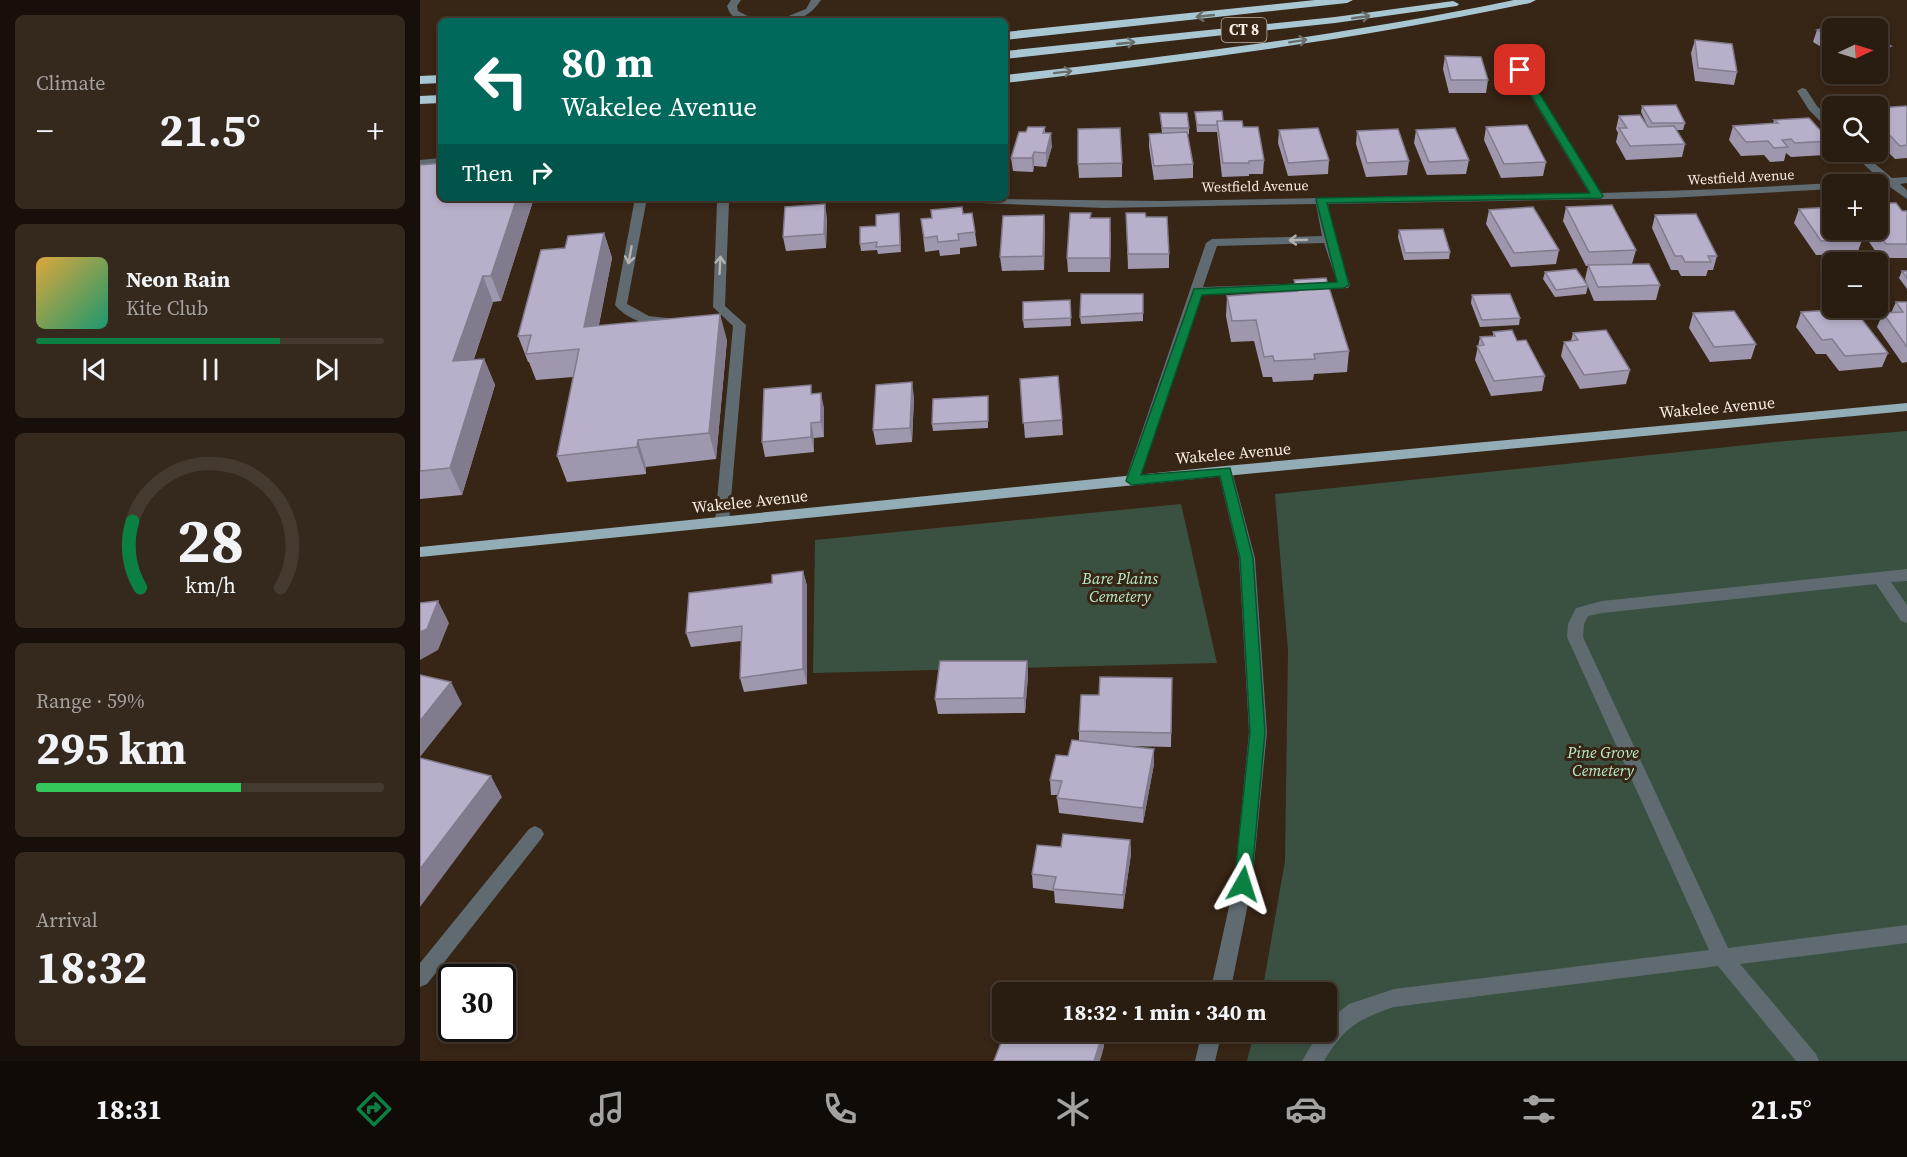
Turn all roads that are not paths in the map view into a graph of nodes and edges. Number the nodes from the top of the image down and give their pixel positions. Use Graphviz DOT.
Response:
graph roads {
  1 [pos="736,0"];
  2 [pos="816,0"];
  3 [pos="1347,0"];
  4 [pos="1482,0"];
  5 [pos="1530,0"];
  6 [pos="744,18"];
  7 [pos="789,18"];
  8 [pos="1008,36"];
  9 [pos="1008,55"];
  10 [pos="1520,70"];
  11 [pos="438,79"];
  12 [pos="1008,79"];
  13 [pos="420,80"];
  14 [pos="1802,91"];
  15 [pos="438,99"];
  16 [pos="420,100"];
  17 [pos="1822,117"];
  18 [pos="438,161"];
  19 [pos="1867,162"];
  20 [pos="420,163"];
  21 [pos="1907,180"];
  22 [pos="1890,182"];
  23 [pos="1822,187"];
  24 [pos="1598,196"];
  25 [pos="1907,196"];
  26 [pos="1321,200"];
  27 [pos="640,201"];
  28 [pos="722,201"];
  29 [pos="990,201"];
  30 [pos="1329,239"];
  31 [pos="1198,291"];
  32 [pos="731,318"];
  33 [pos="710,319"];
  34 [pos="688,321"];
  35 [pos="1907,408"];
  36 [pos="1225,471"];
  37 [pos="1132,481"];
  38 [pos="722,522"];
  39 [pos="420,552"];
  40 [pos="1907,575"];
  41 [pos="1880,578"];
  42 [pos="1907,617"];
  43 [pos="535,834"];
  44 [pos="1907,934"];
  45 [pos="1722,956"];
  46 [pos="420,978"];
  47 [pos="1222,982"];
  48 [pos="1210,1042"];
  49 [pos="1206,1061"];
  50 [pos="1312,1061"];
  51 [pos="1809,1061"];
  1 -- 6 [label="street"];
  2 -- 7 [label="street"];
  3 -- 8 [label="highway, CT 8, one-way"];
  9 -- 4 [label="highway, CT 8, one-way"];
  12 -- 5 [label="highway, one-way"];
  10 -- 24 [label="street"];
  11 -- 13 [label="highway"];
  14 -- 17 [label="street"];
  15 -- 16 [label="highway"];
  18 -- 20 [label="street"];
  19 -- 22 [label="street"];
  21 -- 22 [label="street"];
  22 -- 25 [label="street"];
  23 -- 24 [label="street, Westfield Avenue"];
  24 -- 26 [label="street, Westfield Avenue"];
  26 -- 29 [label="street, Westfield Avenue"];
  26 -- 30 [label="street"];
  27 -- 34 [label="street, one-way"];
  32 -- 28 [label="street, one-way"];
  30 -- 31 [label="street, one-way"];
  30 -- 31 [label="street"];
  31 -- 37 [label="street"];
  32 -- 33 [label="street"];
  32 -- 38 [label="street"];
  35 -- 36 [label="main road, Wakelee Avenue"];
  36 -- 37 [label="main road, Wakelee Avenue"];
  36 -- 47 [label="street"];
  37 -- 38 [label="main road, Wakelee Avenue"];
  38 -- 39 [label="main road, Wakelee Avenue"];
  40 -- 41 [label="street"];
  41 -- 42 [label="street"];
  41 -- 45 [label="street"];
  43 -- 46 [label="street"];
  44 -- 45 [label="street"];
  45 -- 50 [label="street"];
  45 -- 51 [label="street"];
  48 -- 49 [label="street"];
}
